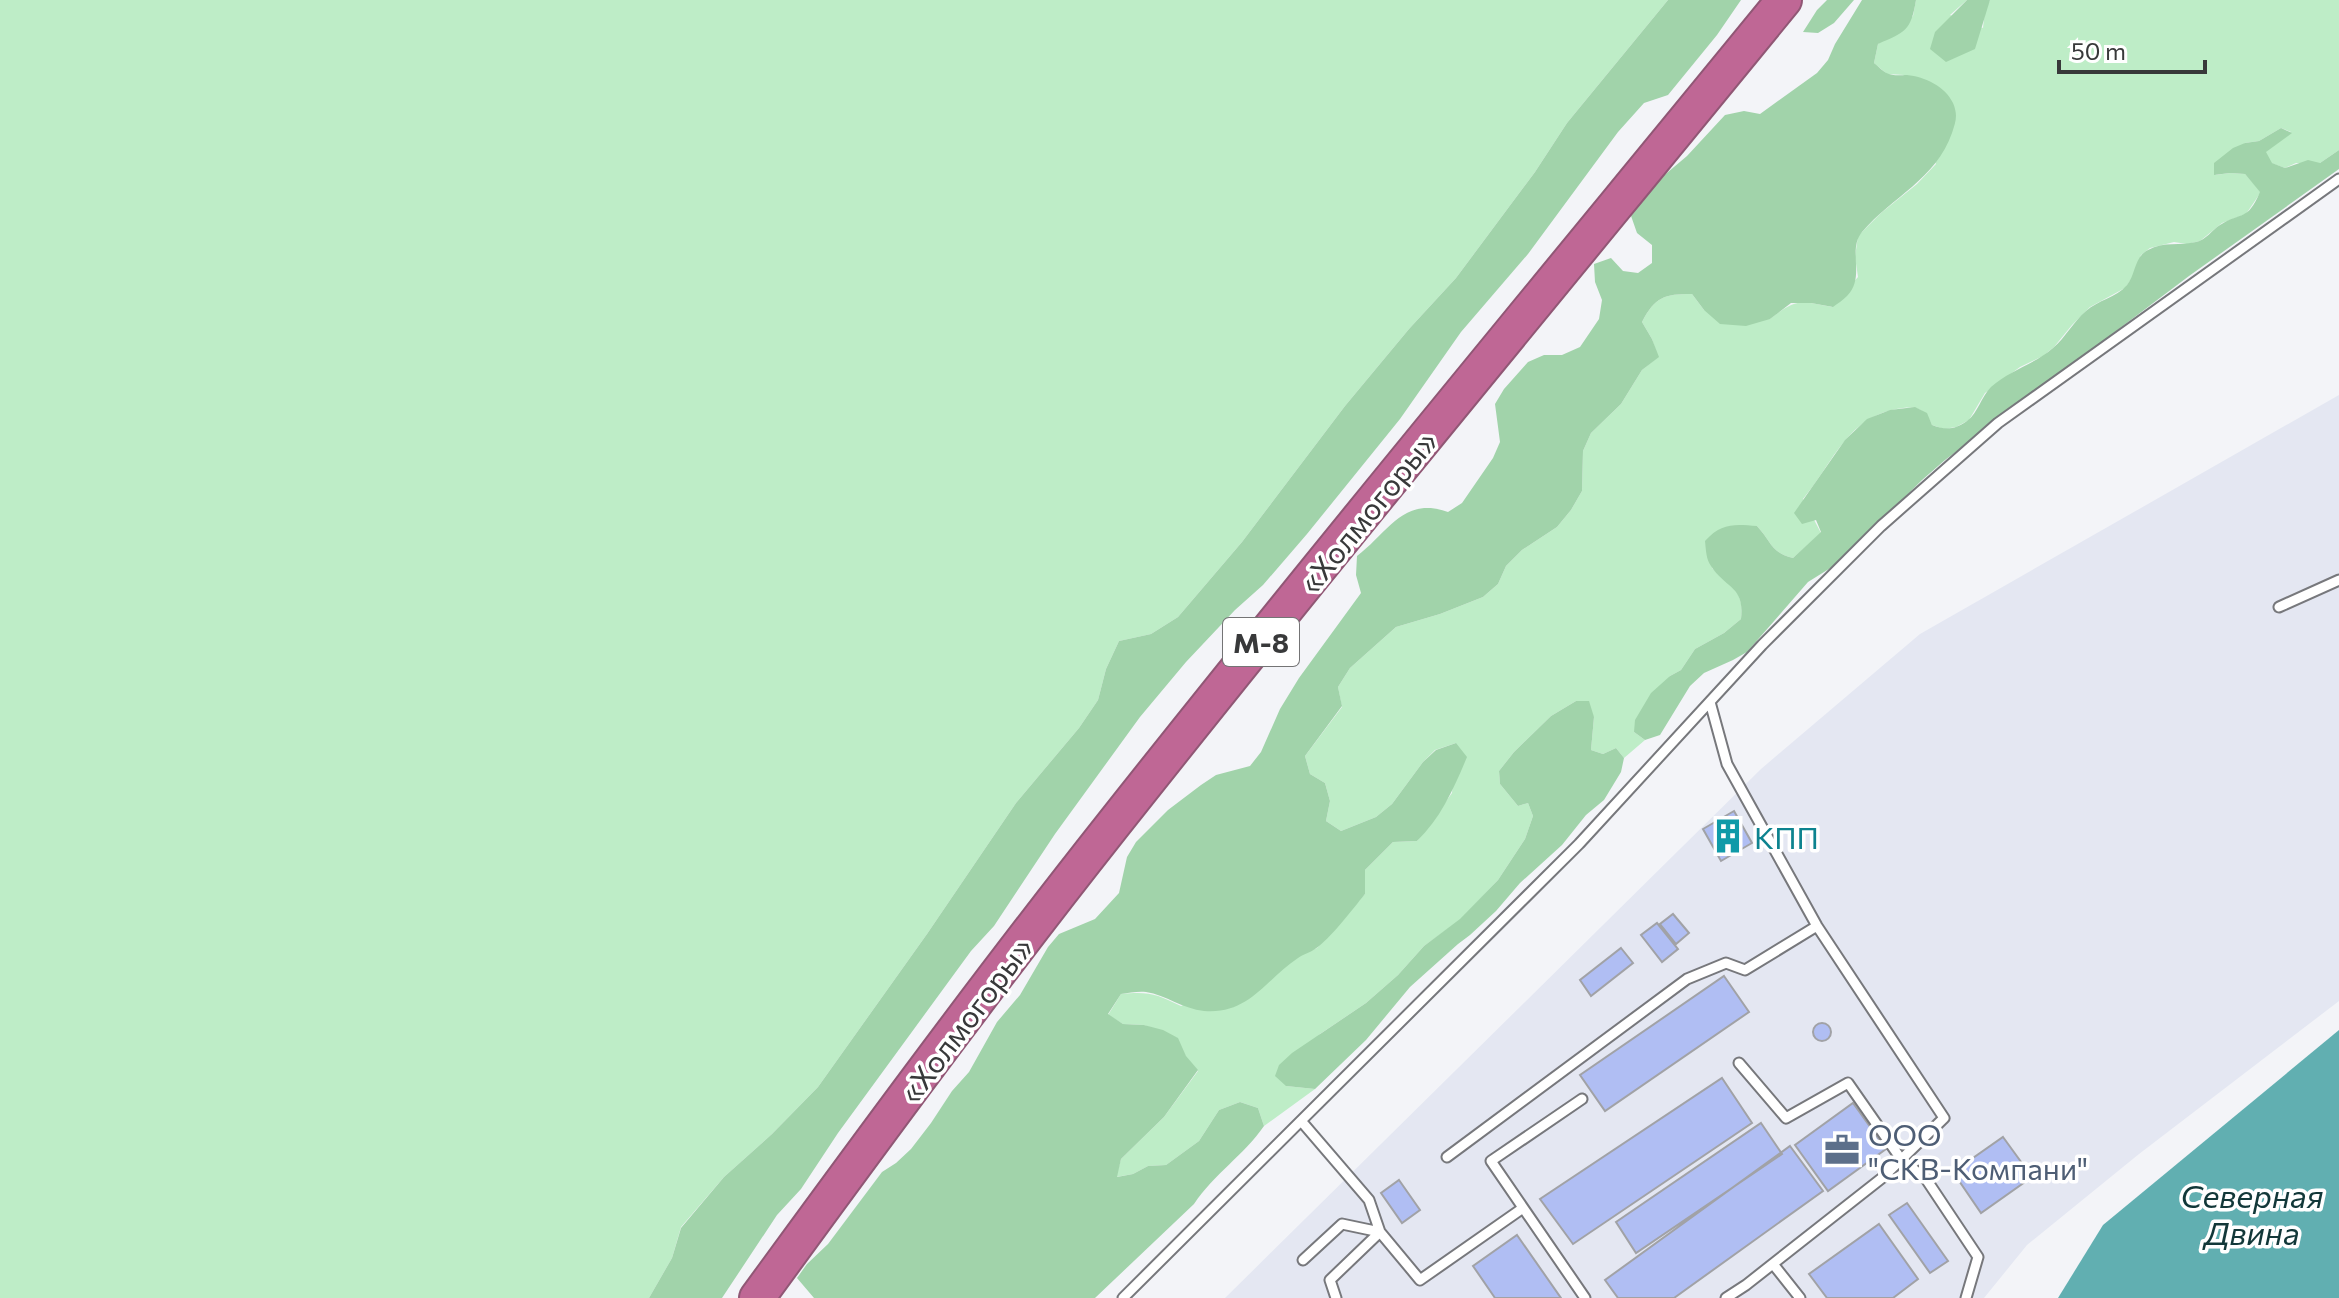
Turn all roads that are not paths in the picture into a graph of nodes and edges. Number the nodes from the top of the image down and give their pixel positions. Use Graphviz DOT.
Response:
graph roads {
  1 [pos="1784,0"];
  2 [pos="2339,179"];
  3 [pos="2339,584"];
  4 [pos="2279,607"];
  5 [pos="1710,702"];
  6 [pos="1817,926"];
  7 [pos="1739,1063"];
  8 [pos="1582,1099"];
  9 [pos="1302,1122"];
  10 [pos="1447,1157"];
  11 [pos="1901,1159"];
  12 [pos="1523,1208"];
  13 [pos="1380,1232"];
  14 [pos="1303,1260"];
  15 [pos="1773,1264"];
  16 [pos="757,1298"];
  17 [pos="1123,1298"];
  18 [pos="1336,1298"];
  19 [pos="1585,1298"];
  20 [pos="1726,1298"];
  21 [pos="1800,1298"];
  22 [pos="1966,1298"];
  1 -- 16 [label="highway, «Холмогоры» / М-8"];
  2 -- 5 [label="lane"];
  3 -- 4 [label="lane"];
  5 -- 6 [label="lane"];
  5 -- 9 [label="lane"];
  6 -- 10 [label="lane"];
  6 -- 11 [label="lane"];
  7 -- 11 [label="lane"];
  8 -- 12 [label="lane"];
  9 -- 13 [label="lane"];
  9 -- 17 [label="lane"];
  11 -- 15 [label="lane"];
  11 -- 22 [label="lane"];
  12 -- 13 [label="lane"];
  12 -- 19 [label="lane"];
  13 -- 14 [label="lane"];
  13 -- 18 [label="lane"];
  15 -- 20 [label="lane"];
  15 -- 21 [label="lane"];
}
